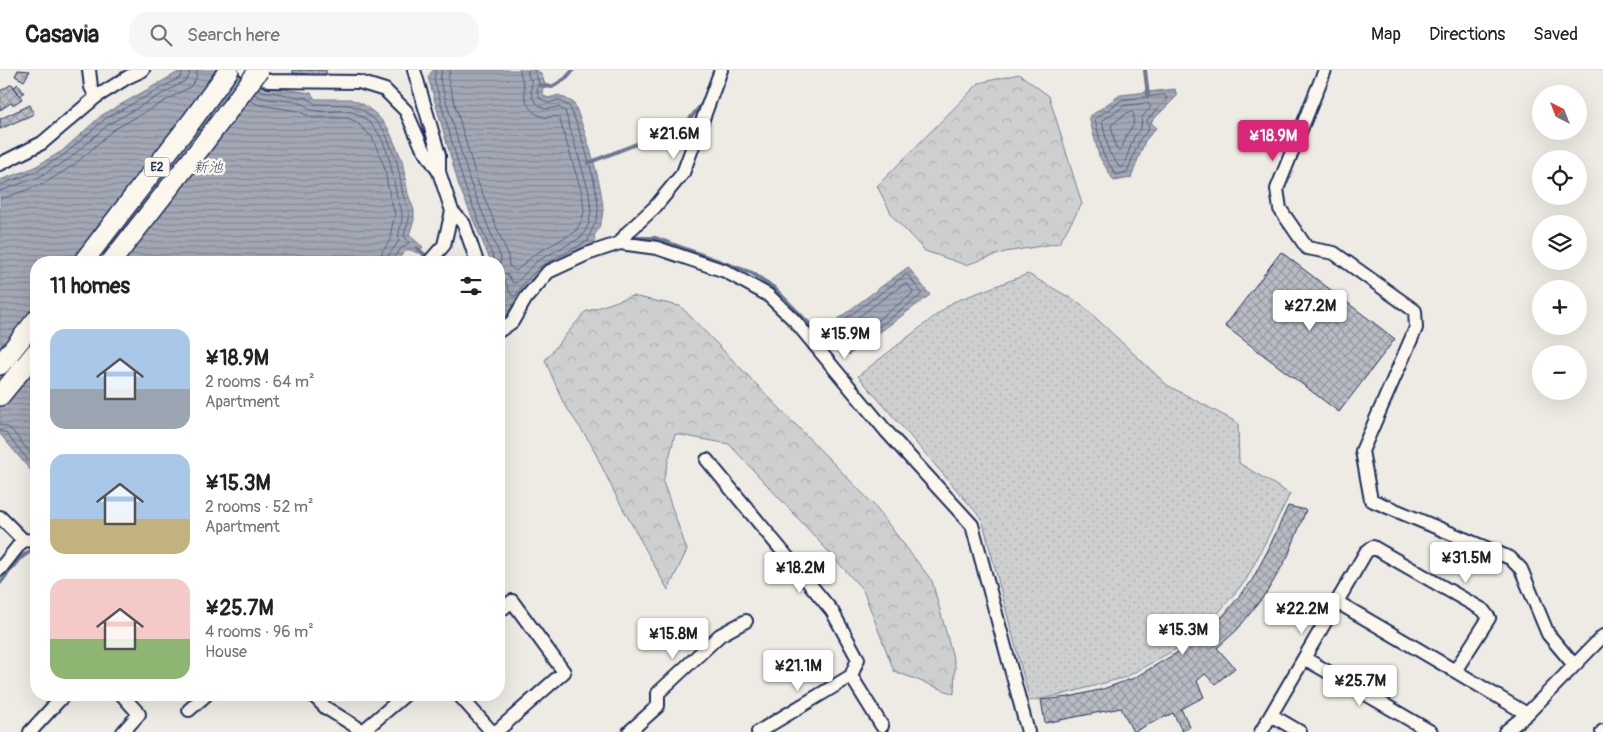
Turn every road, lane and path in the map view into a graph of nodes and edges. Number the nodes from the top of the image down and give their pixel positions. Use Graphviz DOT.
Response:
graph roads {
  1 [pos="89,70"];
  2 [pos="143,70"];
  3 [pos="229,70"];
  4 [pos="245,70"];
  5 [pos="259,70"];
  6 [pos="414,70"];
  7 [pos="721,70"];
  8 [pos="1325,70"];
  9 [pos="96,97"];
  10 [pos="0,164"];
  11 [pos="438,172"];
  12 [pos="452,211"];
  13 [pos="620,243"];
  14 [pos="88,256"];
  15 [pos="115,256"];
  16 [pos="434,256"];
  17 [pos="475,256"];
  18 [pos="505,327"];
  19 [pos="30,328"];
  20 [pos="30,359"];
  21 [pos="0,365"];
  22 [pos="0,396"];
  23 [pos="707,460"];
  24 [pos="0,517"];
  25 [pos="22,540"];
  26 [pos="30,541"];
  27 [pos="0,569"];
  28 [pos="1337,602"];
  29 [pos="505,607"];
  30 [pos="746,621"];
  31 [pos="1603,636"];
  32 [pos="1304,658"];
  33 [pos="1574,665"];
  34 [pos="1455,671"];
  35 [pos="851,676"];
  36 [pos="58,701"];
  37 [pos="127,701"];
  38 [pos="199,701"];
  39 [pos="319,701"];
  40 [pos="397,701"];
  41 [pos="465,701"];
  42 [pos="189,710"];
  43 [pos="1527,714"];
  44 [pos="1271,715"];
  45 [pos="635,730"];
  46 [pos="880,730"];
  47 [pos="30,732"];
  48 [pos="123,732"];
  49 [pos="494,732"];
  50 [pos="758,732"];
  51 [pos="1028,732"];
  52 [pos="1261,732"];
  53 [pos="1300,732"];
  54 [pos="1431,732"];
  55 [pos="1506,732"];
  1 -- 9 [label="street"];
  2 -- 9 [label="street"];
  3 -- 14 [label="highway, E2"];
  4 -- 11 [label="street"];
  5 -- 15 [label="highway, E2, bridge"];
  6 -- 11 [label="street"];
  7 -- 13 [label="street"];
  8 -- 33 [label="street"];
  9 -- 10 [label="street"];
  11 -- 12 [label="street"];
  12 -- 16 [label="street"];
  12 -- 17 [label="street"];
  13 -- 18 [label="street"];
  13 -- 51 [label="street"];
  19 -- 21 [label="highway"];
  20 -- 22 [label="highway"];
  23 -- 35 [label="street"];
  24 -- 25 [label="street"];
  25 -- 26 [label="street"];
  25 -- 27 [label="street"];
  28 -- 32 [label="street"];
  28 -- 34 [label="street"];
  28 -- 34 [label="street"];
  29 -- 49 [label="street"];
  30 -- 45 [label="street"];
  31 -- 33 [label="street"];
  32 -- 44 [label="street"];
  32 -- 54 [label="street"];
  33 -- 43 [label="street"];
  34 -- 43 [label="street"];
  35 -- 46 [label="street"];
  35 -- 50 [label="street"];
  36 -- 47 [label="street"];
  37 -- 48 [label="street"];
  38 -- 42 [label="street"];
  39 -- 40 [label="street"];
  41 -- 49 [label="street"];
  43 -- 55 [label="street"];
  44 -- 52 [label="street"];
  44 -- 53 [label="street"];
}
